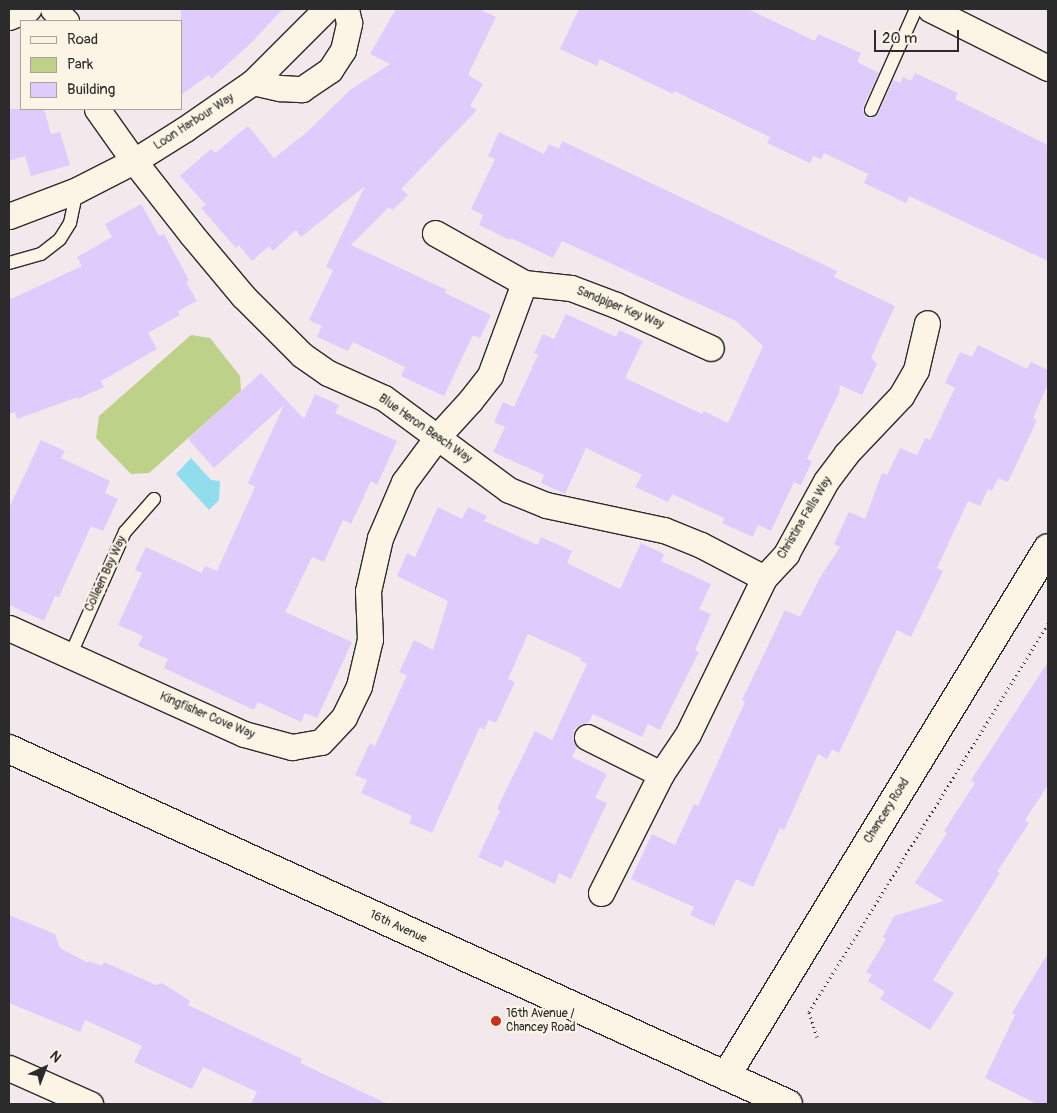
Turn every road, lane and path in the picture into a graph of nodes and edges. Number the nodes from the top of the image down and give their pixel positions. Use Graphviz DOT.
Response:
graph roads {
  1 [pos="28,9"];
  2 [pos="53,9"];
  3 [pos="326,9"];
  4 [pos="346,9"];
  5 [pos="916,9"];
  6 [pos="930,9"];
  7 [pos="9,17"];
  8 [pos="65,20"];
  9 [pos="1048,68"];
  10 [pos="252,82"];
  11 [pos="98,110"];
  12 [pos="871,110"];
  13 [pos="134,161"];
  14 [pos="77,190"];
  15 [pos="9,216"];
  16 [pos="435,233"];
  17 [pos="9,263"];
  18 [pos="524,283"];
  19 [pos="927,323"];
  20 [pos="712,348"];
  21 [pos="438,436"];
  22 [pos="154,499"];
  23 [pos="1048,548"];
  24 [pos="764,578"];
  25 [pos="1048,624"];
  26 [pos="9,628"];
  27 [pos="70,656"];
  28 [pos="587,737"];
  29 [pos="9,749"];
  30 [pos="661,774"];
  31 [pos="601,893"];
  32 [pos="817,1037"];
  33 [pos="9,1068"];
  34 [pos="726,1076"];
  35 [pos="90,1104"];
  36 [pos="788,1104"];
  1 -- 7 [label="street"];
  2 -- 8 [label="street"];
  3 -- 10 [label="street, Loon Harbour Way"];
  4 -- 10 [label="street"];
  5 -- 12 [label="lane"];
  6 -- 9 [label="street"];
  10 -- 13 [label="street, Loon Harbour Way"];
  11 -- 13 [label="street, Blue Heron Beach Way"];
  13 -- 14 [label="street, Loon Harbour Way"];
  13 -- 21 [label="street, Blue Heron Beach Way"];
  14 -- 15 [label="street, Loon Harbour Way"];
  14 -- 17 [label="lane"];
  16 -- 18 [label="street, Sandpiper Key Way"];
  18 -- 20 [label="street, Sandpiper Key Way"];
  18 -- 21 [label="street"];
  19 -- 24 [label="street, Christina Falls Way"];
  21 -- 24 [label="street, Blue Heron Beach Way"];
  21 -- 27 [label="street, Kingfisher Cove Way"];
  22 -- 27 [label="lane, Colleen Bay Way"];
  23 -- 34 [label="main road, Chancery Road"];
  24 -- 30 [label="street, Christina Falls Way"];
  25 -- 32 [label="path"];
  26 -- 27 [label="street, Kingfisher Cove Way"];
  28 -- 30 [label="street"];
  29 -- 34 [label="main road, 16th Avenue"];
  30 -- 31 [label="street, Christina Falls Way"];
  33 -- 35 [label="street"];
  34 -- 36 [label="main road, 16th Avenue"];
}
